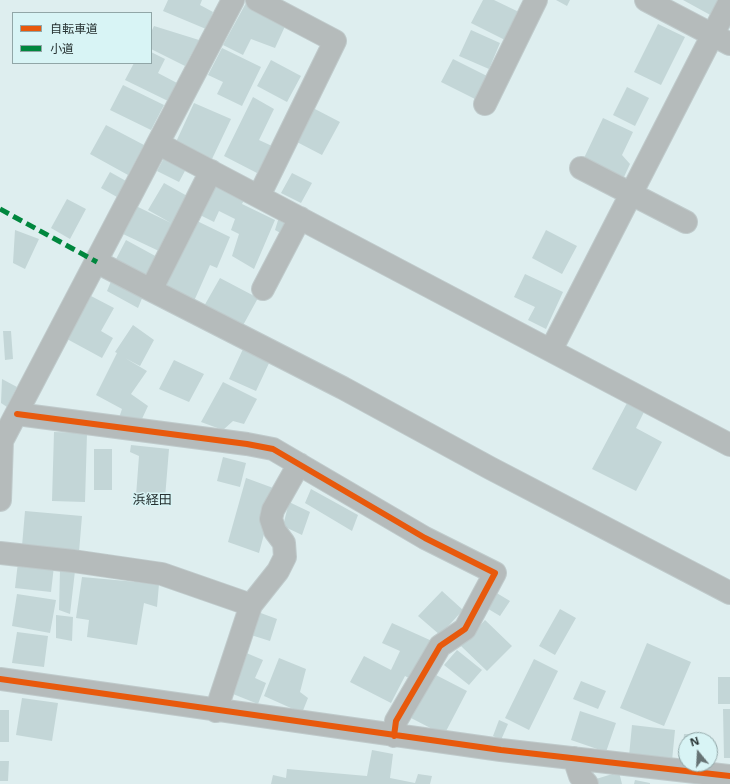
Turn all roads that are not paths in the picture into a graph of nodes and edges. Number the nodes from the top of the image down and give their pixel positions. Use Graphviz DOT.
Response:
graph roads {
  1 [pos="233,0"];
  2 [pos="258,0"];
  3 [pos="536,0"];
  4 [pos="646,0"];
  5 [pos="730,1"];
  6 [pos="721,39"];
  7 [pos="485,104"];
  8 [pos="159,144"];
  9 [pos="581,168"];
  10 [pos="211,171"];
  11 [pos="631,193"];
  12 [pos="258,196"];
  13 [pos="300,218"];
  14 [pos="686,222"];
  15 [pos="97,262"];
  16 [pos="262,289"];
  17 [pos="151,290"];
  18 [pos="551,350"];
  19 [pos="17,414"];
  20 [pos="730,445"];
  21 [pos="299,464"];
  22 [pos="0,500"];
  23 [pos="0,553"];
  24 [pos="730,593"];
  25 [pos="251,605"];
  26 [pos="0,679"];
  27 [pos="216,711"];
  28 [pos="394,736"];
  29 [pos="574,758"];
  30 [pos="730,776"];
  31 [pos="586,784"];
  1 -- 8 [label="street"];
  2 -- 12 [label="street"];
  3 -- 7 [label="street"];
  4 -- 6 [label="street"];
  5 -- 6 [label="street"];
  6 -- 11 [label="street"];
  8 -- 10 [label="street"];
  8 -- 15 [label="street"];
  9 -- 11 [label="street"];
  10 -- 12 [label="street"];
  10 -- 17 [label="street"];
  11 -- 14 [label="street"];
  11 -- 18 [label="street"];
  12 -- 13 [label="street"];
  13 -- 16 [label="street"];
  13 -- 18 [label="street"];
  15 -- 17 [label="street"];
  15 -- 19 [label="street"];
  17 -- 24 [label="street"];
  18 -- 20 [label="street"];
  19 -- 21 [label="street"];
  19 -- 22 [label="street"];
  21 -- 25 [label="street"];
  21 -- 28 [label="street"];
  23 -- 25 [label="street"];
  25 -- 27 [label="street"];
  26 -- 27 [label="street"];
  27 -- 28 [label="street"];
  28 -- 29 [label="street"];
  29 -- 30 [label="street"];
  29 -- 31 [label="street"];
}
